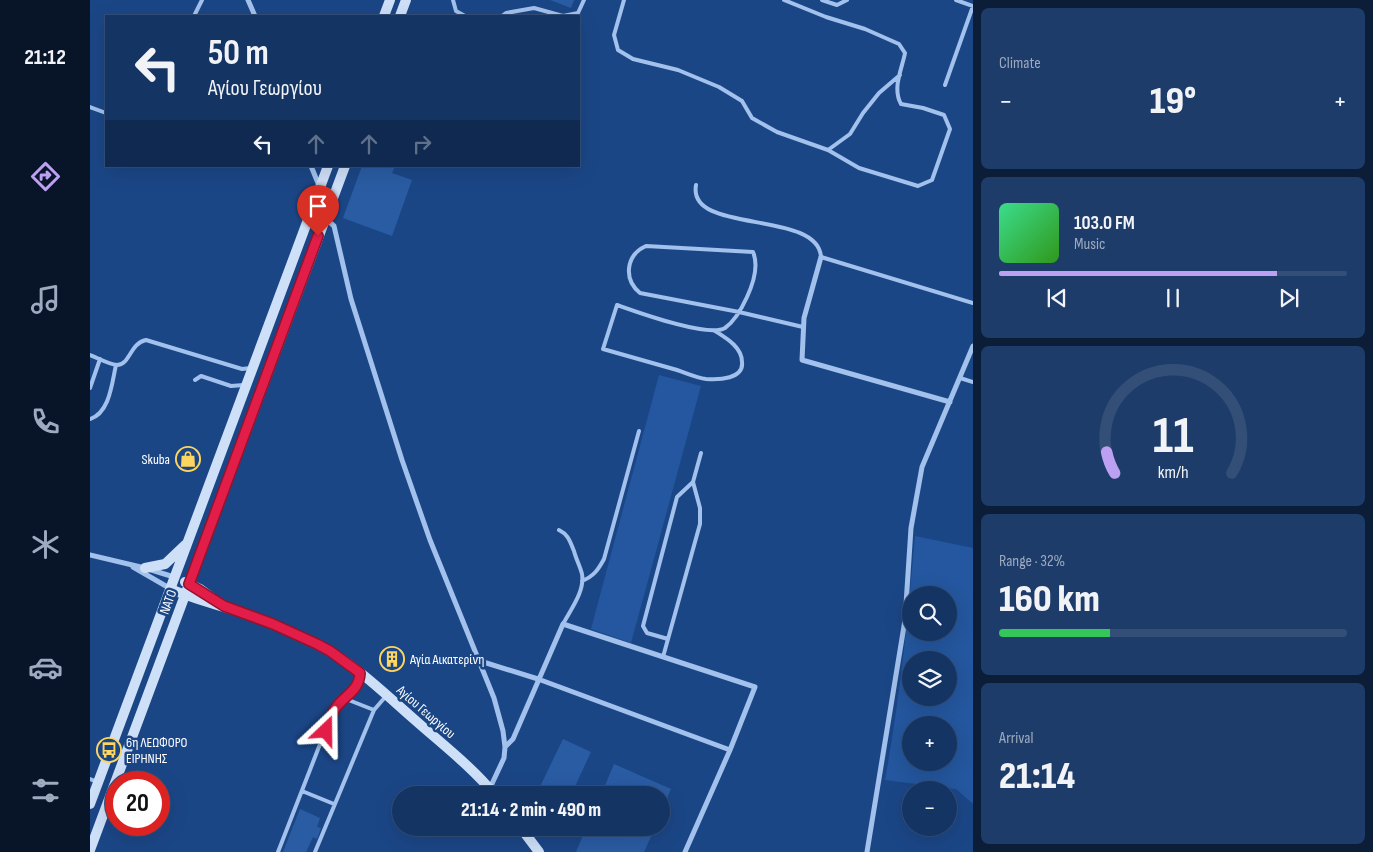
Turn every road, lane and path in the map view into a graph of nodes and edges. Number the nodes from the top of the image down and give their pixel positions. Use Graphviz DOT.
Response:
graph roads {
  1 [pos="202,0"];
  2 [pos="248,0"];
  3 [pos="390,0"];
  4 [pos="406,0"];
  5 [pos="453,0"];
  6 [pos="584,0"];
  7 [pos="624,0"];
  8 [pos="784,0"];
  9 [pos="822,0"];
  10 [pos="847,0"];
  11 [pos="956,0"];
  12 [pos="973,6"];
  13 [pos="194,15"];
  14 [pos="254,15"];
  15 [pos="384,15"];
  16 [pos="400,15"];
  17 [pos="463,15"];
  18 [pos="503,15"];
  19 [pos="558,15"];
  20 [pos="567,15"];
  21 [pos="900,76"];
  22 [pos="945,85"];
  23 [pos="90,107"];
  24 [pos="105,113"];
  25 [pos="828,150"];
  26 [pos="311,167"];
  27 [pos="328,167"];
  28 [pos="344,167"];
  29 [pos="696,184"];
  30 [pos="320,188"];
  31 [pos="335,193"];
  32 [pos="325,219"];
  33 [pos="821,257"];
  34 [pos="973,303"];
  35 [pos="740,312"];
  36 [pos="803,327"];
  37 [pos="715,331"];
  38 [pos="973,346"];
  39 [pos="90,355"];
  40 [pos="100,359"];
  41 [pos="116,365"];
  42 [pos="253,368"];
  43 [pos="960,378"];
  44 [pos="195,380"];
  45 [pos="248,382"];
  46 [pos="973,382"];
  47 [pos="90,388"];
  48 [pos="950,402"];
  49 [pos="90,419"];
  50 [pos="639,432"];
  51 [pos="701,453"];
  52 [pos="693,482"];
  53 [pos="559,530"];
  54 [pos="189,540"];
  55 [pos="90,556"];
  56 [pos="128,565"];
  57 [pos="145,568"];
  58 [pos="175,578"];
  59 [pos="582,581"];
  60 [pos="189,584"];
  61 [pos="171,589"];
  62 [pos="185,595"];
  63 [pos="224,606"];
  64 [pos="563,624"];
  65 [pos="668,639"];
  66 [pos="663,656"];
  67 [pos="480,661"];
  68 [pos="360,673"];
  69 [pos="538,679"];
  70 [pos="386,696"];
  71 [pos="346,698"];
  72 [pos="374,710"];
  73 [pos="505,748"];
  74 [pos="730,750"];
  75 [pos="94,780"];
  76 [pos="486,786"];
  77 [pos="494,786"];
  78 [pos="302,791"];
  79 [pos="90,804"];
  80 [pos="334,804"];
  81 [pos="527,836"];
  82 [pos="90,850"];
  83 [pos="278,852"];
  84 [pos="315,852"];
  85 [pos="539,852"];
  86 [pos="685,852"];
  87 [pos="867,852"];
  1 -- 13 [label="lane"];
  2 -- 14 [label="street"];
  3 -- 15 [label="main road"];
  4 -- 16 [label="main road"];
  5 -- 17 [label="lane"];
  6 -- 20 [label="lane"];
  7 -- 25 [label="lane"];
  8 -- 21 [label="lane"];
  9 -- 10 [label="lane"];
  11 -- 12 [label="lane"];
  12 -- 22 [label="lane"];
  18 -- 19 [label="lane"];
  21 -- 25 [label="lane"];
  21 -- 25 [label="lane"];
  23 -- 24 [label="lane"];
  26 -- 30 [label="street"];
  27 -- 30 [label="main road, ΝΑΤΟ"];
  28 -- 31 [label="main road, ΝΑΤΟ"];
  29 -- 33 [label="lane"];
  30 -- 31 [label="street"];
  30 -- 42 [label="main road, ΝΑΤΟ"];
  31 -- 32 [label="main road, ΝΑΤΟ"];
  32 -- 60 [label="main road, ΝΑΤΟ"];
  32 -- 67 [label="street"];
  33 -- 34 [label="lane"];
  33 -- 36 [label="street"];
  35 -- 35 [label="lane"];
  35 -- 36 [label="lane"];
  35 -- 37 [label="lane"];
  36 -- 48 [label="street"];
  37 -- 37 [label="lane"];
  38 -- 43 [label="street"];
  39 -- 40 [label="lane"];
  40 -- 41 [label="lane"];
  40 -- 47 [label="lane"];
  41 -- 42 [label="lane"];
  41 -- 49 [label="lane"];
  42 -- 45 [label="main road, ΝΑΤΟ"];
  43 -- 46 [label="lane"];
  43 -- 48 [label="street"];
  44 -- 45 [label="lane"];
  45 -- 54 [label="main road, ΝΑΤΟ"];
  48 -- 87 [label="street"];
  50 -- 59 [label="lane"];
  51 -- 52 [label="lane"];
  52 -- 65 [label="lane"];
  52 -- 65 [label="lane"];
  53 -- 59 [label="lane"];
  54 -- 57 [label="main road"];
  54 -- 58 [label="main road, ΝΑΤΟ"];
  55 -- 56 [label="street"];
  56 -- 57 [label="street"];
  56 -- 61 [label="street"];
  57 -- 58 [label="street"];
  58 -- 60 [label="main road, Αγίου Γεωργίου"];
  58 -- 61 [label="main road, ΝΑΤΟ"];
  59 -- 64 [label="lane"];
  60 -- 62 [label="main road, ΝΑΤΟ"];
  60 -- 63 [label="main road, Αγίου Γεωργίου"];
  61 -- 62 [label="main road, Αγίου Γεωργίου"];
  61 -- 75 [label="main road, ΝΑΤΟ"];
  62 -- 63 [label="main road, Αγίου Γεωργίου"];
  62 -- 82 [label="main road, ΝΑΤΟ"];
  63 -- 68 [label="main road, Αγίου Γεωργίου"];
  64 -- 66 [label="street"];
  64 -- 69 [label="street"];
  65 -- 66 [label="lane"];
  66 -- 74 [label="street"];
  67 -- 69 [label="street"];
  67 -- 73 [label="street"];
  68 -- 70 [label="main road, Αγίου Γεωργίου"];
  68 -- 71 [label="lane"];
  69 -- 73 [label="street"];
  69 -- 74 [label="street"];
  70 -- 72 [label="lane"];
  70 -- 76 [label="main road, Αγίου Γεωργίου"];
  71 -- 72 [label="lane"];
  71 -- 78 [label="lane"];
  72 -- 80 [label="lane"];
  73 -- 77 [label="street"];
  74 -- 86 [label="street"];
  75 -- 79 [label="main road, ΝΑΤΟ"];
  78 -- 80 [label="lane"];
  78 -- 83 [label="lane"];
  80 -- 84 [label="lane"];
  81 -- 85 [label="main road"];
}
